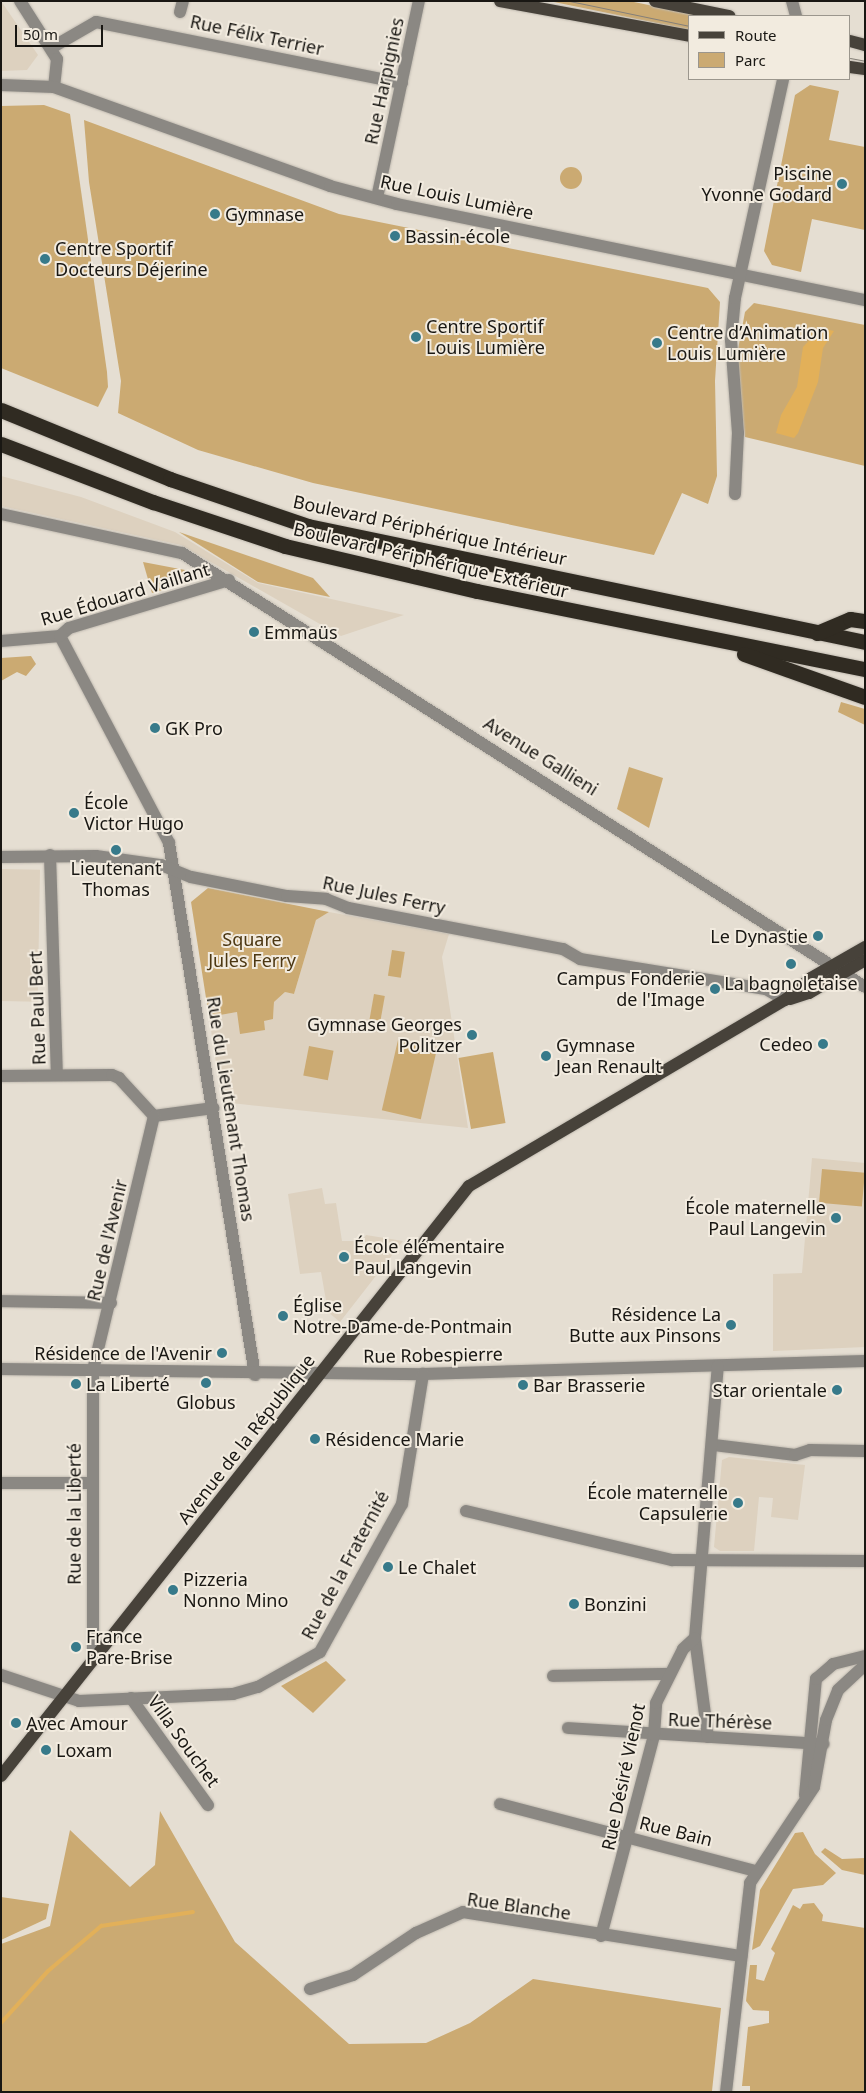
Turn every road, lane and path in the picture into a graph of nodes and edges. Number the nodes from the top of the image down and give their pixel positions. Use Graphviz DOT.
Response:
graph roads {
  1 [pos="20,1"];
  2 [pos="420,1"];
  3 [pos="500,1"];
  4 [pos="655,1"];
  5 [pos="792,1"];
  6 [pos="724,15"];
  7 [pos="796,15"];
  8 [pos="688,36"];
  9 [pos="851,41"];
  10 [pos="865,45"];
  11 [pos="51,48"];
  12 [pos="851,68"];
  13 [pos="865,70"];
  14 [pos="783,80"];
  15 [pos="402,83"];
  16 [pos="1,85"];
  17 [pos="54,87"];
  18 [pos="377,198"];
  19 [pos="742,274"];
  20 [pos="865,300"];
  21 [pos="1,410"];
  22 [pos="1,444"];
  23 [pos="735,494"];
  24 [pos="1,514"];
  25 [pos="229,580"];
  26 [pos="865,621"];
  27 [pos="817,633"];
  28 [pos="60,636"];
  29 [pos="1,641"];
  30 [pos="717,642"];
  31 [pos="865,642"];
  32 [pos="865,669"];
  33 [pos="865,698"];
  34 [pos="50,856"];
  35 [pos="1,857"];
  36 [pos="176,871"];
  37 [pos="865,947"];
  38 [pos="865,960"];
  39 [pos="830,967"];
  40 [pos="841,974"];
  41 [pos="865,987"];
  42 [pos="785,1000"];
  43 [pos="1,1076"];
  44 [pos="57,1076"];
  45 [pos="213,1108"];
  46 [pos="154,1116"];
  47 [pos="1,1301"];
  48 [pos="111,1303"];
  49 [pos="865,1361"];
  50 [pos="718,1366"];
  51 [pos="1,1369"];
  52 [pos="93,1370"];
  53 [pos="423,1374"];
  54 [pos="255,1375"];
  55 [pos="319,1375"];
  56 [pos="714,1444"];
  57 [pos="865,1451"];
  58 [pos="1,1483"];
  59 [pos="91,1483"];
  60 [pos="466,1511"];
  61 [pos="701,1561"];
  62 [pos="865,1561"];
  63 [pos="695,1638"];
  64 [pos="865,1656"];
  65 [pos="93,1658"];
  66 [pos="865,1665"];
  67 [pos="670,1674"];
  68 [pos="1,1675"];
  69 [pos="552,1676"];
  70 [pos="65,1696"];
  71 [pos="130,1698"];
  72 [pos="568,1728"];
  73 [pos="654,1735"];
  74 [pos="708,1737"];
  75 [pos="816,1743"];
  76 [pos="1,1776"];
  77 [pos="500,1804"];
  78 [pos="208,1806"];
  79 [pos="630,1837"];
  80 [pos="756,1871"];
  81 [pos="601,1936"];
  82 [pos="742,1956"];
  83 [pos="310,1989"];
  84 [pos="726,2092"];
  1 -- 11 [label="street"];
  2 -- 15 [label="street, Rue Harpignies"];
  3 -- 8 [label="main road"];
  4 -- 6 [label="main road"];
  5 -- 7 [label="street"];
  9 -- 10 [label="main road"];
  11 -- 15 [label="street, Rue Félix Terrier"];
  11 -- 17 [label="street"];
  12 -- 13 [label="main road"];
  14 -- 19 [label="street"];
  15 -- 18 [label="street, Rue Harpignies"];
  16 -- 17 [label="street, Rue Louis Lumière"];
  17 -- 18 [label="street, Rue Louis Lumière"];
  18 -- 19 [label="street, Rue Louis Lumière"];
  19 -- 20 [label="street, Rue Louis Lumière"];
  19 -- 23 [label="street"];
  21 -- 27 [label="highway, Boulevard Périphérique Intérieur"];
  22 -- 30 [label="highway, Boulevard Périphérique Extérieur"];
  24 -- 25 [label="street, Avenue Gallieni"];
  25 -- 28 [label="street, Rue Édouard Vaillant"];
  25 -- 39 [label="street, Avenue Gallieni"];
  26 -- 27 [label="highway"];
  27 -- 31 [label="highway, Boulevard Périphérique Intérieur"];
  28 -- 29 [label="street, Rue Édouard Vaillant"];
  28 -- 36 [label="street, Rue du Lieutenant Thomas"];
  30 -- 32 [label="highway, Boulevard Périphérique Extérieur"];
  30 -- 33 [label="highway"];
  34 -- 35 [label="street, Rue Jules Ferry"];
  34 -- 36 [label="street, Rue Jules Ferry"];
  34 -- 44 [label="street, Rue Paul Bert"];
  36 -- 42 [label="street, Rue Jules Ferry"];
  36 -- 45 [label="street, Rue du Lieutenant Thomas"];
  37 -- 39 [label="main road, Avenue de la République"];
  38 -- 40 [label="main road, Avenue de la République"];
  39 -- 40 [label="street, Avenue Gallieni"];
  39 -- 42 [label="main road, Avenue de la République"];
  40 -- 41 [label="street, Avenue Gallieni"];
  40 -- 42 [label="main road, Avenue de la République"];
  42 -- 55 [label="main road, Avenue de la République"];
  43 -- 44 [label="street"];
  44 -- 46 [label="street, Rue Paul Bert"];
  45 -- 46 [label="street"];
  45 -- 54 [label="street, Rue du Lieutenant Thomas"];
  46 -- 48 [label="street, Rue de l'Avenir"];
  47 -- 48 [label="street"];
  48 -- 52 [label="street, Rue de l'Avenir"];
  49 -- 50 [label="street, Rue Robespierre"];
  50 -- 53 [label="street, Rue Robespierre"];
  50 -- 56 [label="street"];
  51 -- 52 [label="street, Rue Robespierre"];
  52 -- 54 [label="street, Rue Robespierre"];
  52 -- 59 [label="street, Rue de la Liberté"];
  53 -- 55 [label="street, Rue Robespierre"];
  53 -- 71 [label="street, Rue de la Fraternité"];
  54 -- 55 [label="street, Rue Robespierre"];
  55 -- 65 [label="main road, Avenue de la République"];
  56 -- 57 [label="street"];
  56 -- 61 [label="street"];
  58 -- 59 [label="street"];
  59 -- 65 [label="street, Rue de la Liberté"];
  60 -- 61 [label="street"];
  61 -- 62 [label="street"];
  61 -- 63 [label="street"];
  63 -- 67 [label="street, Rue Désiré Vienot"];
  63 -- 74 [label="street"];
  64 -- 75 [label="street"];
  65 -- 70 [label="main road, Avenue de la République"];
  66 -- 75 [label="street"];
  67 -- 69 [label="street"];
  67 -- 73 [label="street, Rue Désiré Vienot"];
  68 -- 70 [label="street, Rue de la Fraternité"];
  70 -- 71 [label="street, Rue de la Fraternité"];
  70 -- 76 [label="main road, Avenue de la République"];
  71 -- 78 [label="street, Villa Souchet"];
  72 -- 73 [label="street, Rue Thérèse"];
  73 -- 74 [label="street, Rue Thérèse"];
  73 -- 79 [label="street, Rue Désiré Vienot"];
  74 -- 75 [label="street, Rue Thérèse"];
  75 -- 80 [label="street"];
  77 -- 79 [label="street, Rue Bain"];
  79 -- 80 [label="street, Rue Bain"];
  79 -- 81 [label="street, Rue Désiré Vienot"];
  80 -- 82 [label="street"];
  81 -- 82 [label="street, Rue Blanche"];
  81 -- 83 [label="street, Rue Blanche"];
  82 -- 84 [label="street"];
}
